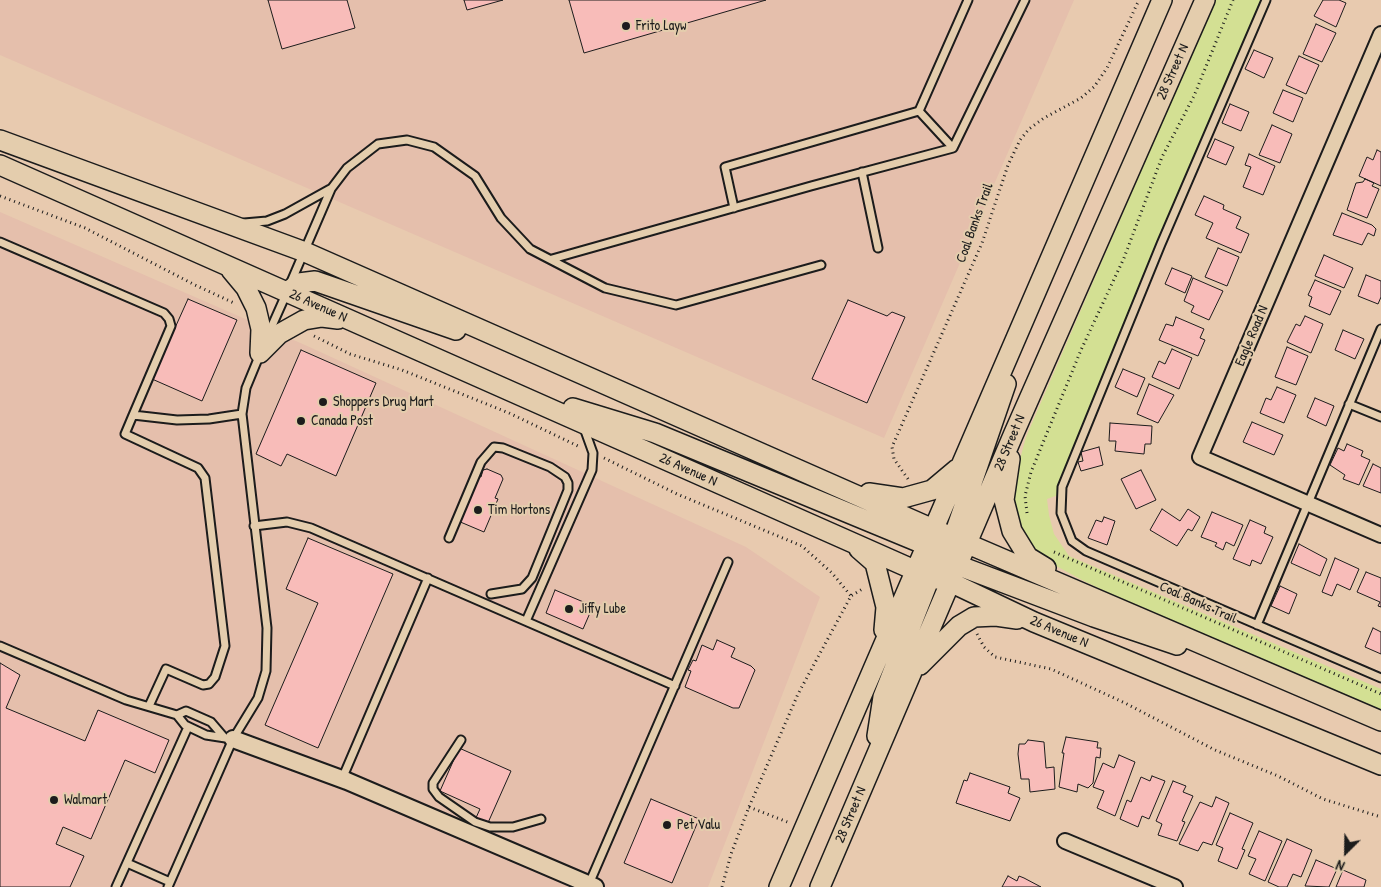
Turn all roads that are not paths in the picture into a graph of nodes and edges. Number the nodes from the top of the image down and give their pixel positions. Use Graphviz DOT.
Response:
graph roads {
  1 [pos="968,0"];
  2 [pos="1025,0"];
  3 [pos="1162,0"];
  4 [pos="1205,0"];
  5 [pos="1266,0"];
  6 [pos="1381,34"];
  7 [pos="919,111"];
  8 [pos="0,140"];
  9 [pos="953,148"];
  10 [pos="2,167"];
  11 [pos="862,172"];
  12 [pos="331,189"];
  13 [pos="734,208"];
  14 [pos="230,224"];
  15 [pos="0,242"];
  16 [pos="878,248"];
  17 [pos="306,252"];
  18 [pos="552,259"];
  19 [pos="821,265"];
  20 [pos="227,266"];
  21 [pos="287,292"];
  22 [pos="1031,302"];
  23 [pos="350,320"];
  24 [pos="1381,329"];
  25 [pos="260,353"];
  26 [pos="566,366"];
  27 [pos="498,386"];
  28 [pos="1349,404"];
  29 [pos="242,414"];
  30 [pos="133,415"];
  31 [pos="1381,417"];
  32 [pos="582,423"];
  33 [pos="1014,433"];
  34 [pos="960,466"];
  35 [pos="840,488"];
  36 [pos="1306,503"];
  37 [pos="254,526"];
  38 [pos="1381,535"];
  39 [pos="449,538"];
  40 [pos="853,543"];
  41 [pos="941,556"];
  42 [pos="728,562"];
  43 [pos="428,578"];
  44 [pos="491,594"];
  45 [pos="1103,602"];
  46 [pos="526,621"];
  47 [pos="1034,622"];
  48 [pos="1257,624"];
  49 [pos="0,646"];
  50 [pos="882,648"];
  51 [pos="912,673"];
  52 [pos="1381,678"];
  53 [pos="675,686"];
  54 [pos="1309,690"];
  55 [pos="149,706"];
  56 [pos="178,715"];
  57 [pos="1381,721"];
  58 [pos="188,727"];
  59 [pos="228,737"];
  60 [pos="462,740"];
  61 [pos="873,762"];
  62 [pos="1381,765"];
  63 [pos="342,779"];
  64 [pos="541,820"];
  65 [pos="1065,841"];
  66 [pos="127,864"];
  67 [pos="169,884"];
  68 [pos="592,886"];
  69 [pos="116,887"];
  70 [pos="779,887"];
  71 [pos="820,887"];
  72 [pos="1175,887"];
  1 -- 7 [label="lane"];
  2 -- 9 [label="lane"];
  3 -- 22 [label="main road, 28 Street N"];
  4 -- 33 [label="main road, 28 Street N"];
  5 -- 48 [label="lane"];
  6 -- 36 [label="street, Eagle Road N"];
  7 -- 9 [label="lane"];
  7 -- 13 [label="lane"];
  8 -- 14 [label="main road, 26 Avenue N"];
  9 -- 11 [label="lane"];
  10 -- 20 [label="main road, 26 Avenue N"];
  11 -- 13 [label="lane"];
  11 -- 16 [label="lane"];
  12 -- 14 [label="lane"];
  12 -- 17 [label="lane"];
  12 -- 18 [label="lane"];
  13 -- 18 [label="lane"];
  14 -- 17 [label="main road, 26 Avenue N"];
  15 -- 30 [label="lane"];
  17 -- 21 [label="lane"];
  17 -- 26 [label="main road, 26 Avenue N"];
  18 -- 19 [label="lane"];
  20 -- 21 [label="main road, 26 Avenue N"];
  20 -- 25 [label="main road"];
  21 -- 23 [label="main road, 26 Avenue N"];
  21 -- 25 [label="lane"];
  21 -- 26 [label="main road"];
  22 -- 34 [label="main road, 28 Street N"];
  22 -- 41 [label="main road"];
  23 -- 25 [label="main road"];
  23 -- 27 [label="main road, 26 Avenue N"];
  24 -- 28 [label="lane"];
  25 -- 29 [label="lane"];
  26 -- 35 [label="main road, 26 Avenue N"];
  27 -- 32 [label="main road, 26 Avenue N"];
  27 -- 41 [label="main road"];
  28 -- 31 [label="lane"];
  28 -- 36 [label="lane"];
  29 -- 30 [label="lane"];
  29 -- 37 [label="lane"];
  30 -- 55 [label="lane"];
  32 -- 40 [label="main road, 26 Avenue N"];
  32 -- 46 [label="lane"];
  33 -- 41 [label="main road, 28 Street N"];
  33 -- 45 [label="main road"];
  34 -- 35 [label="main road"];
  34 -- 41 [label="main road, 28 Street N"];
  35 -- 41 [label="main road, 26 Avenue N"];
  36 -- 38 [label="street, Eagle Road N"];
  36 -- 48 [label="lane"];
  37 -- 43 [label="lane"];
  37 -- 59 [label="lane"];
  39 -- 44 [label="lane"];
  40 -- 41 [label="main road, 26 Avenue N"];
  40 -- 50 [label="main road"];
  41 -- 45 [label="main road, 26 Avenue N"];
  41 -- 47 [label="main road, 26 Avenue N"];
  41 -- 50 [label="main road, 28 Street N"];
  41 -- 51 [label="main road, 28 Street N"];
  41 -- 54 [label="main road"];
  41 -- 61 [label="main road"];
  42 -- 53 [label="lane"];
  43 -- 46 [label="lane"];
  43 -- 63 [label="lane"];
  45 -- 54 [label="main road, 26 Avenue N"];
  46 -- 53 [label="lane"];
  47 -- 51 [label="main road"];
  47 -- 62 [label="main road, 26 Avenue N"];
  48 -- 52 [label="lane"];
  49 -- 55 [label="lane"];
  50 -- 70 [label="main road, 28 Street N"];
  51 -- 61 [label="main road, 28 Street N"];
  53 -- 68 [label="lane"];
  54 -- 57 [label="main road, 26 Avenue N"];
  55 -- 56 [label="lane"];
  56 -- 58 [label="lane"];
  56 -- 59 [label="lane"];
  58 -- 59 [label="lane"];
  58 -- 66 [label="lane"];
  59 -- 63 [label="street"];
  59 -- 67 [label="lane"];
  60 -- 64 [label="lane"];
  61 -- 71 [label="main road, 28 Street N"];
  63 -- 68 [label="street"];
  65 -- 72 [label="street"];
  66 -- 67 [label="lane"];
  66 -- 69 [label="lane"];
}
